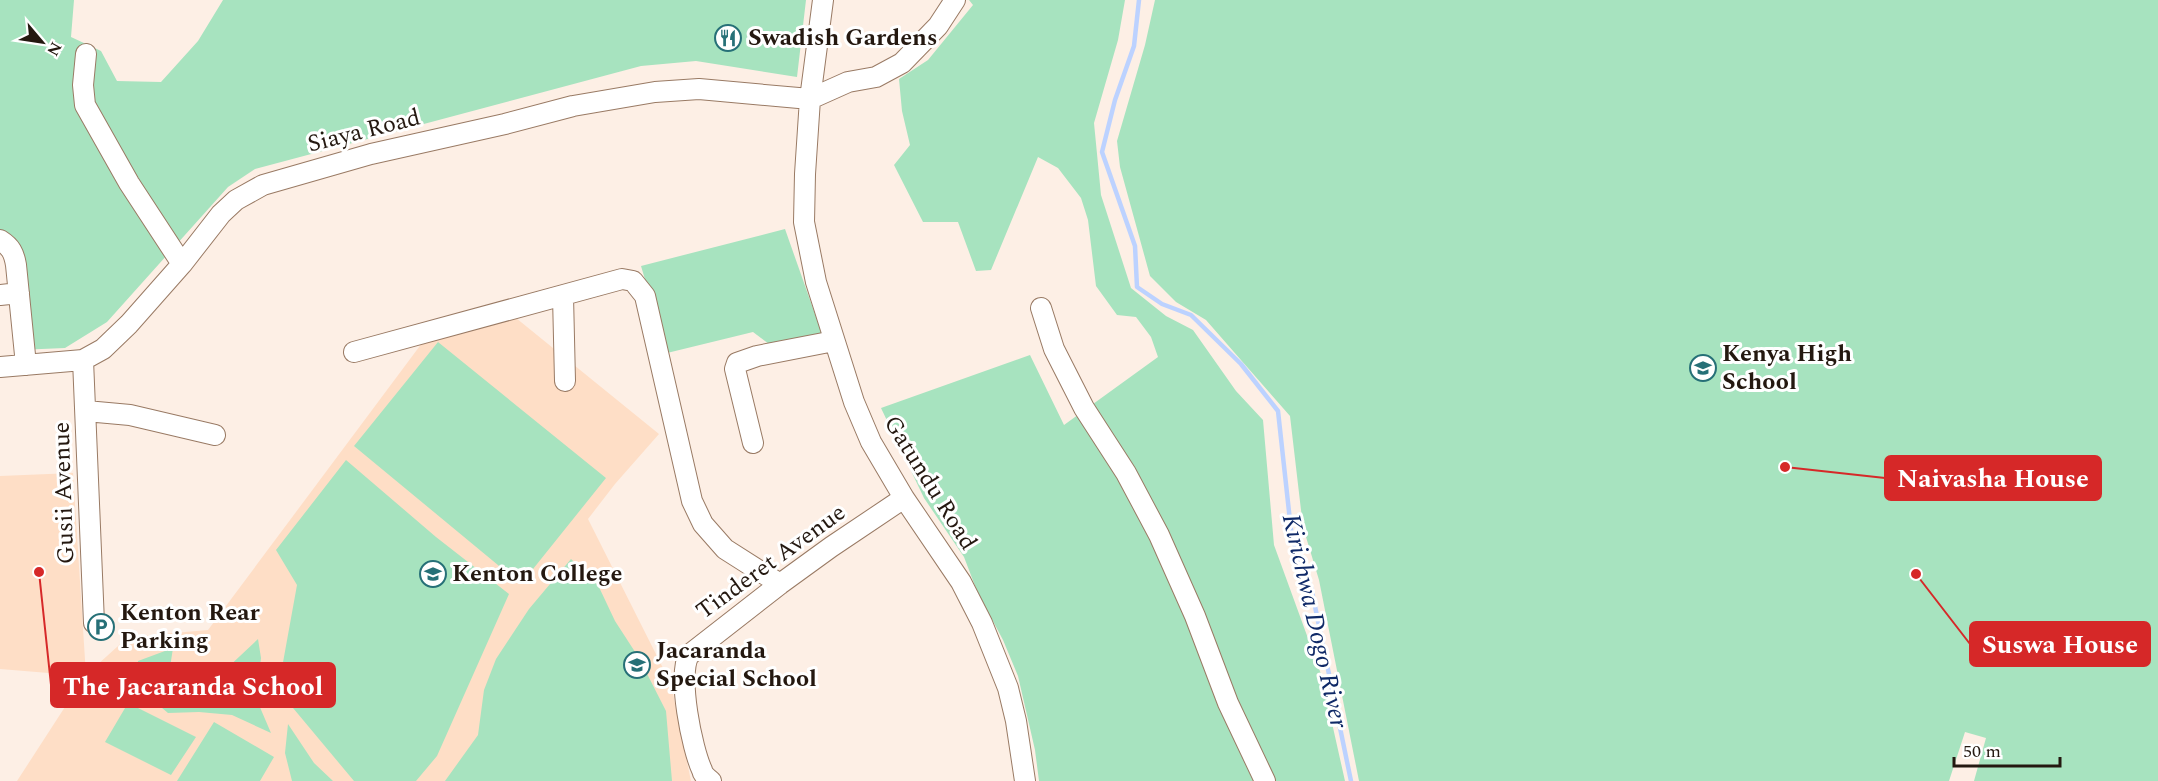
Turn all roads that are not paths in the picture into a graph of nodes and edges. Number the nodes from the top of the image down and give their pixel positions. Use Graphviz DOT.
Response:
graph roads {
  1 [pos="823,0"];
  2 [pos="955,0"];
  3 [pos="86,54"];
  4 [pos="810,99"];
  5 [pos="0,240"];
  6 [pos="182,264"];
  7 [pos="10,294"];
  8 [pos="563,296"];
  9 [pos="1041,308"];
  10 [pos="834,341"];
  11 [pos="354,352"];
  12 [pos="83,360"];
  13 [pos="26,365"];
  14 [pos="0,366"];
  15 [pos="565,381"];
  16 [pos="86,411"];
  17 [pos="215,435"];
  18 [pos="753,443"];
  19 [pos="904,498"];
  20 [pos="780,584"];
  21 [pos="94,623"];
  22 [pos="711,781"];
  23 [pos="1025,781"];
  24 [pos="1264,781"];
  1 -- 4 [label="street, Gatundu Road"];
  2 -- 4 [label="street"];
  3 -- 6 [label="street"];
  4 -- 6 [label="street, Siaya Road"];
  4 -- 10 [label="street, Gatundu Road"];
  5 -- 7 [label="street"];
  6 -- 12 [label="street, Siaya Road"];
  7 -- 13 [label="street"];
  8 -- 11 [label="street"];
  8 -- 15 [label="street"];
  8 -- 20 [label="street"];
  9 -- 24 [label="street"];
  10 -- 18 [label="street"];
  10 -- 19 [label="street, Gatundu Road"];
  12 -- 13 [label="street, Siaya Road"];
  12 -- 16 [label="street, Gusii Avenue"];
  13 -- 14 [label="street, Siaya Road"];
  16 -- 17 [label="street"];
  16 -- 21 [label="street, Gusii Avenue"];
  19 -- 20 [label="street, Tinderet Avenue"];
  19 -- 23 [label="street, Gatundu Road"];
  20 -- 22 [label="street, Tinderet Avenue"];
}
